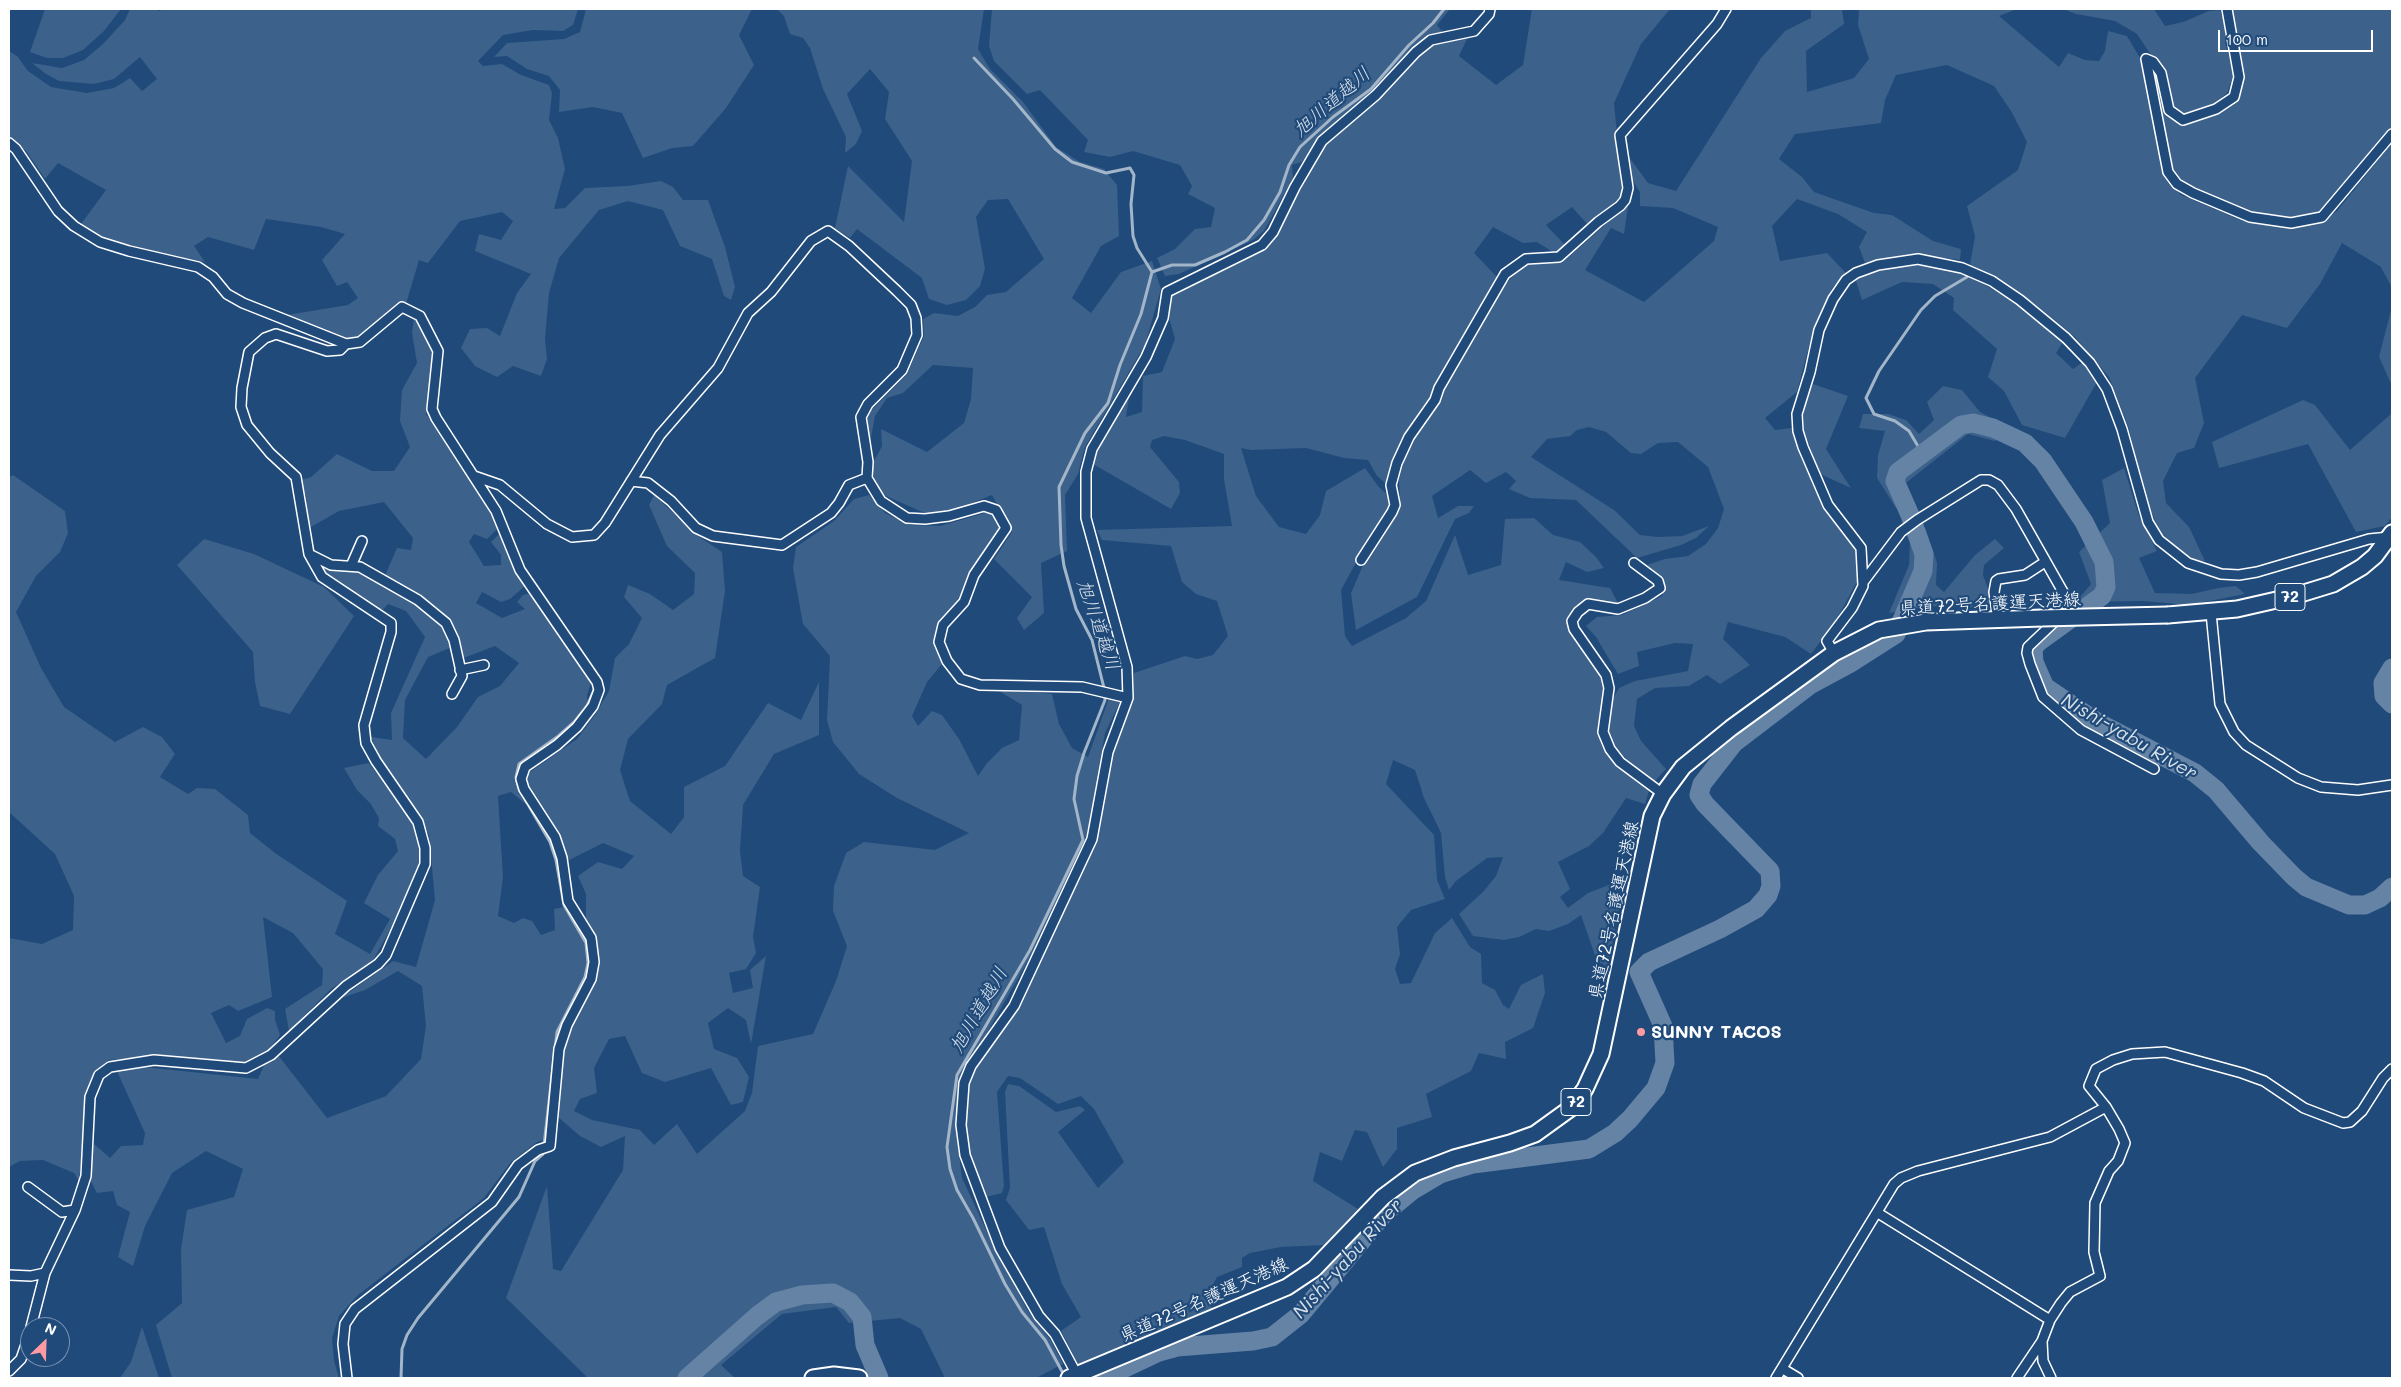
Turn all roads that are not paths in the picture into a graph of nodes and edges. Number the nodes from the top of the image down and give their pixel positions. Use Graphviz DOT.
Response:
graph roads {
  1 [pos="1490,9"];
  2 [pos="1726,9"];
  3 [pos="2227,9"];
  4 [pos="2392,134"];
  5 [pos="9,143"];
  6 [pos="346,344"];
  7 [pos="474,476"];
  8 [pos="867,478"];
  9 [pos="631,481"];
  10 [pos="2391,535"];
  11 [pos="362,542"];
  12 [pos="310,554"];
  13 [pos="1361,560"];
  14 [pos="2045,562"];
  15 [pos="1634,563"];
  16 [pos="351,566"];
  17 [pos="1864,581"];
  18 [pos="2211,613"];
  19 [pos="1998,620"];
  20 [pos="1834,653"];
  21 [pos="484,665"];
  22 [pos="460,670"];
  23 [pos="452,694"];
  24 [pos="1128,698"];
  25 [pos="2154,769"];
  26 [pos="2392,785"];
  27 [pos="1662,794"];
  28 [pos="2392,1069"];
  29 [pos="2106,1107"];
  30 [pos="28,1187"];
  31 [pos="75,1210"];
  32 [pos="1878,1213"];
  33 [pos="45,1273"];
  34 [pos="9,1275"];
  35 [pos="34,1317"];
  36 [pos="2050,1320"];
  37 [pos="2042,1341"];
  38 [pos="20,1360"];
  39 [pos="1783,1369"];
  40 [pos="9,1371"];
  41 [pos="854,1377"];
  42 [pos="1072,1377"];
  43 [pos="347,1378"];
  44 [pos="813,1378"];
  45 [pos="1776,1378"];
  46 [pos="1798,1378"];
  47 [pos="2017,1378"];
  48 [pos="2051,1378"];
  1 -- 24 [label="street"];
  2 -- 13 [label="street"];
  3 -- 4 [label="street"];
  5 -- 6 [label="street"];
  6 -- 7 [label="street"];
  6 -- 12 [label="street"];
  7 -- 9 [label="street"];
  7 -- 43 [label="street"];
  8 -- 9 [label="street"];
  8 -- 9 [label="street"];
  8 -- 24 [label="street"];
  10 -- 17 [label="street"];
  10 -- 18 [label="main road, 県道72号名護運天港線 / 72"];
  11 -- 16 [label="street"];
  12 -- 16 [label="street"];
  12 -- 31 [label="street"];
  14 -- 17 [label="street"];
  14 -- 19 [label="street"];
  14 -- 25 [label="street"];
  15 -- 27 [label="street"];
  16 -- 22 [label="street"];
  17 -- 20 [label="street"];
  18 -- 19 [label="main road, 県道72号名護運天港線 / 72, bridge"];
  18 -- 26 [label="street"];
  19 -- 20 [label="main road, 県道72号名護運天港線 / 72"];
  20 -- 27 [label="main road, 県道72号名護運天港線 / 72"];
  21 -- 22 [label="street"];
  22 -- 23 [label="street"];
  24 -- 42 [label="street"];
  27 -- 42 [label="main road, 県道72号名護運天港線 / 72"];
  28 -- 29 [label="street"];
  29 -- 32 [label="street"];
  29 -- 36 [label="street"];
  30 -- 31 [label="street"];
  31 -- 33 [label="street"];
  32 -- 36 [label="street"];
  32 -- 39 [label="street"];
  33 -- 34 [label="street"];
  33 -- 35 [label="street"];
  36 -- 37 [label="street"];
  37 -- 47 [label="street"];
  37 -- 48 [label="street"];
  38 -- 40 [label="street"];
  39 -- 45 [label="street"];
  39 -- 46 [label="street"];
  41 -- 44 [label="main road"];
}
